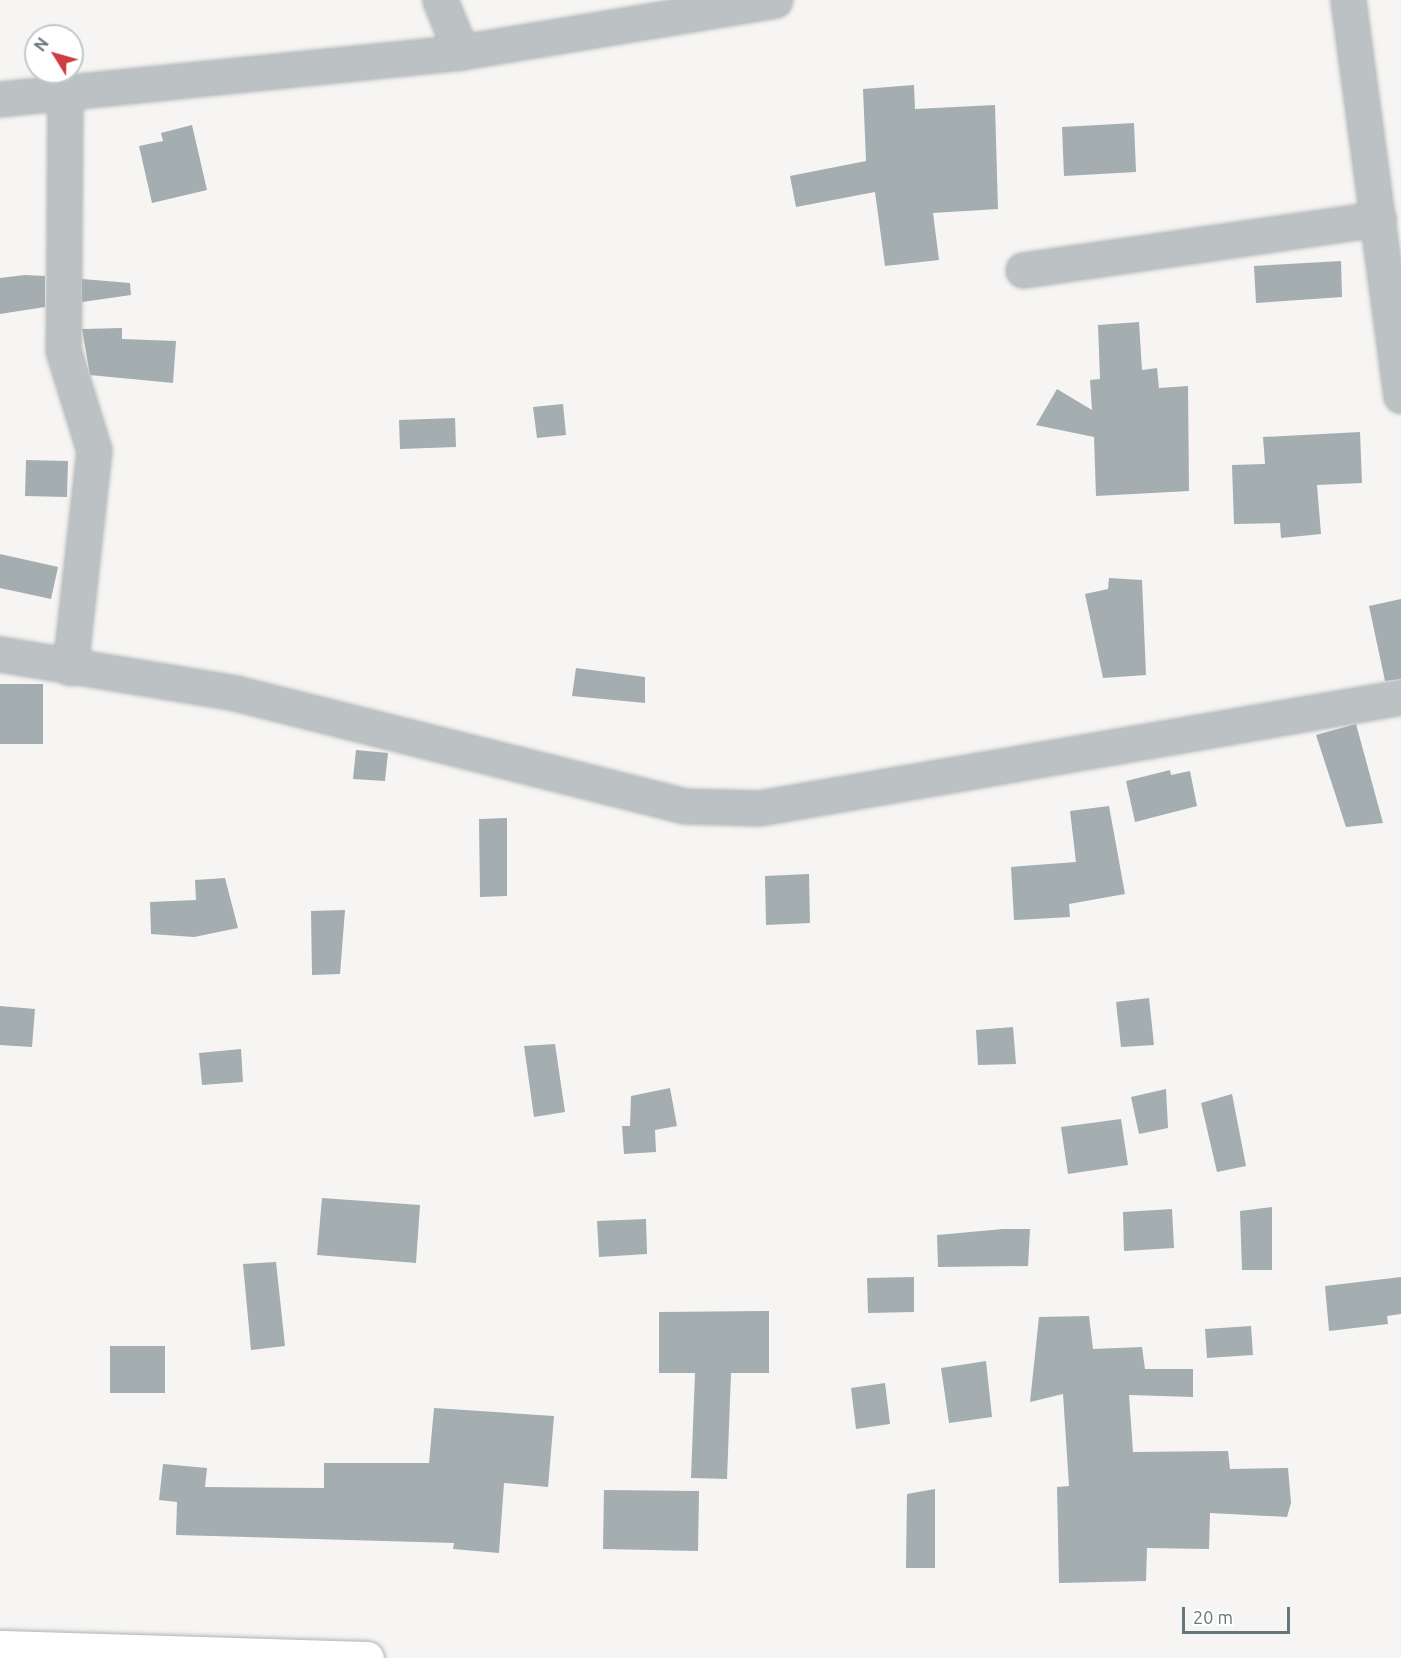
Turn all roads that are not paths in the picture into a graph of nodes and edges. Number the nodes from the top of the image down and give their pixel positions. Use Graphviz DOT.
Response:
graph roads {
  1 [pos="440,0"];
  2 [pos="775,0"];
  3 [pos="1348,0"];
  4 [pos="461,52"];
  5 [pos="65,92"];
  6 [pos="0,99"];
  7 [pos="1386,233"];
  8 [pos="1023,270"];
  9 [pos="1401,395"];
  10 [pos="0,654"];
  11 [pos="70,668"];
  12 [pos="1401,697"];
  13 [pos="0,1647"];
  14 [pos="368,1658"];
  1 -- 4 [label="street"];
  2 -- 4 [label="street"];
  3 -- 7 [label="street"];
  4 -- 5 [label="street"];
  5 -- 6 [label="street"];
  5 -- 11 [label="street"];
  7 -- 8 [label="street"];
  7 -- 9 [label="street"];
  10 -- 11 [label="street"];
  11 -- 12 [label="street"];
  13 -- 14 [label="highway"];
}
